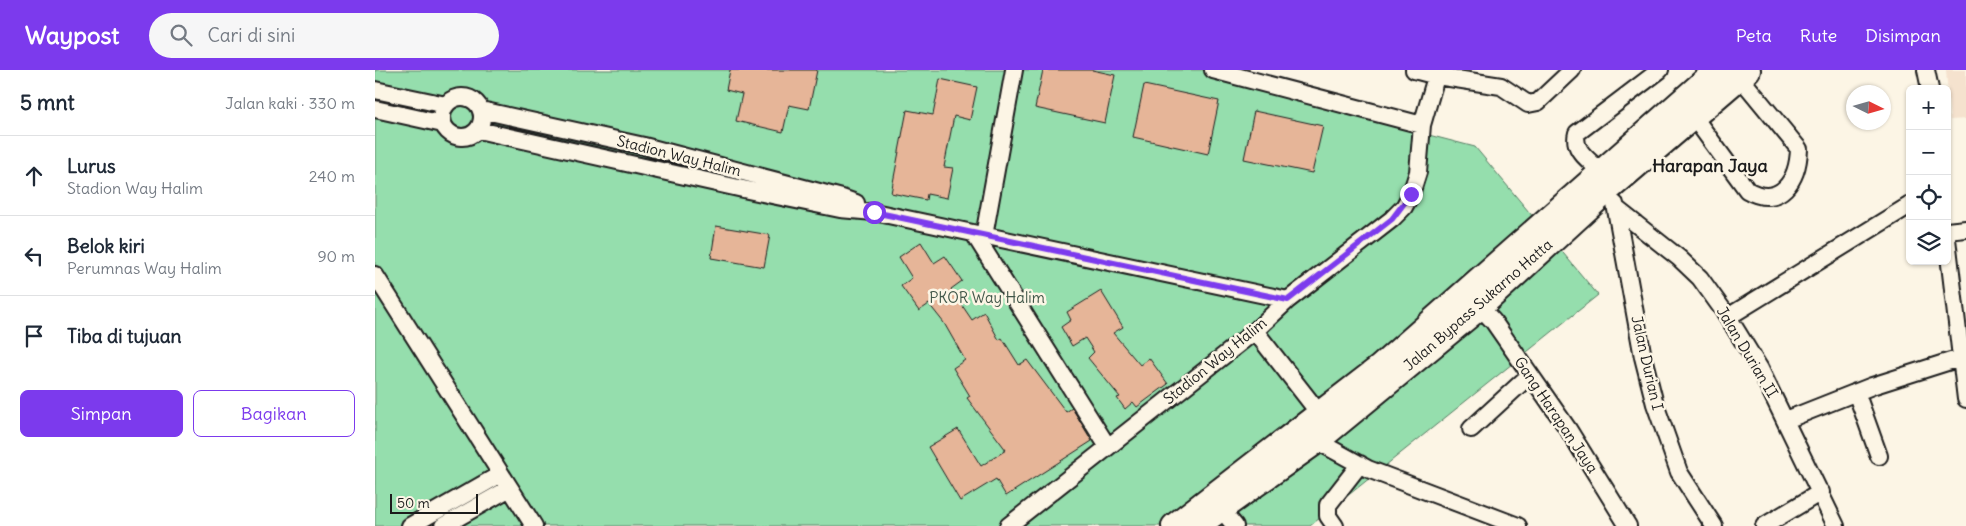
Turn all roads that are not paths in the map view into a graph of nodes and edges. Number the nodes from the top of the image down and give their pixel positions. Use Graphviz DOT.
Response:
graph roads {
  1 [pos="1014,70"];
  2 [pos="1213,70"];
  3 [pos="1414,70"];
  4 [pos="1660,70"];
  5 [pos="1717,70"];
  6 [pos="1926,70"];
  7 [pos="1568,71"];
  8 [pos="1741,72"];
  9 [pos="1437,73"];
  10 [pos="1248,74"];
  11 [pos="1929,85"];
  12 [pos="375,90"];
  13 [pos="446,104"];
  14 [pos="375,109"];
  15 [pos="481,110"];
  16 [pos="1693,116"];
  17 [pos="443,124"];
  18 [pos="1422,125"];
  19 [pos="478,130"];
  20 [pos="685,157"];
  21 [pos="747,173"];
  22 [pos="681,176"];
  23 [pos="743,190"];
  24 [pos="1609,190"];
  25 [pos="1906,207"];
  26 [pos="874,212"];
  27 [pos="1966,229"];
  28 [pos="1951,231"];
  29 [pos="979,235"];
  30 [pos="1951,257"];
  31 [pos="375,275"];
  32 [pos="1960,299"];
  33 [pos="1288,300"];
  34 [pos="1480,307"];
  35 [pos="1729,317"];
  36 [pos="1255,331"];
  37 [pos="1960,358"];
  38 [pos="1530,375"];
  39 [pos="1856,392"];
  40 [pos="1966,398"];
  41 [pos="1319,413"];
  42 [pos="1786,420"];
  43 [pos="1471,429"];
  44 [pos="1317,441"];
  45 [pos="1108,447"];
  46 [pos="1879,456"];
  47 [pos="1360,464"];
  48 [pos="505,481"];
  49 [pos="1821,492"];
  50 [pos="1220,508"];
  51 [pos="410,526"];
  52 [pos="443,526"];
  53 [pos="534,526"];
  54 [pos="1009,526"];
  55 [pos="1174,526"];
  56 [pos="1197,526"];
  57 [pos="1235,526"];
  58 [pos="1335,526"];
  59 [pos="1518,526"];
  60 [pos="1628,526"];
  61 [pos="1714,526"];
  62 [pos="1764,526"];
  63 [pos="1836,526"];
  1 -- 29 [label="street"];
  2 -- 10 [label="street"];
  3 -- 9 [label="street"];
  4 -- 24 [label="street, Jalan Durian II"];
  5 -- 24 [label="highway, Jalan Bypass Sukarno Hatta"];
  6 -- 11 [label="street"];
  7 -- 9 [label="street"];
  8 -- 16 [label="highway, Jalan Bypass Sukarno Hatta"];
  8 -- 16 [label="street"];
  9 -- 18 [label="street"];
  10 -- 18 [label="street"];
  12 -- 13 [label="street"];
  13 -- 15 [label="street"];
  13 -- 17 [label="street"];
  14 -- 17 [label="street"];
  15 -- 19 [label="street"];
  15 -- 20 [label="street, Stadion Way Halim"];
  16 -- 24 [label="highway, Jalan Bypass Sukarno Hatta"];
  17 -- 19 [label="street"];
  18 -- 33 [label="street"];
  19 -- 22 [label="street, Stadion Way Halim"];
  20 -- 21 [label="street, Stadion Way Halim"];
  20 -- 22 [label="street"];
  21 -- 23 [label="street"];
  21 -- 26 [label="street, Stadion Way Halim"];
  22 -- 23 [label="street, Stadion Way Halim"];
  23 -- 26 [label="street, Stadion Way Halim"];
  24 -- 34 [label="highway, Jalan Bypass Sukarno Hatta"];
  24 -- 35 [label="street, Jalan Durian II"];
  24 -- 41 [label="highway, Jalan Bypass Sukarno Hatta"];
  24 -- 61 [label="street, Jalan Durian I"];
  25 -- 35 [label="street"];
  26 -- 29 [label="street, Stadion Way Halim"];
  27 -- 28 [label="street"];
  29 -- 33 [label="street, Stadion Way Halim"];
  29 -- 45 [label="street"];
  30 -- 32 [label="street"];
  31 -- 48 [label="street"];
  32 -- 37 [label="street"];
  33 -- 36 [label="street, Stadion Way Halim"];
  34 -- 38 [label="street, Gang Harapan Jaya"];
  34 -- 44 [label="highway, Jalan Bypass Sukarno Hatta"];
  35 -- 42 [label="street, Jalan Durian II"];
  36 -- 41 [label="street"];
  36 -- 45 [label="street, Stadion Way Halim"];
  37 -- 39 [label="street"];
  37 -- 40 [label="street"];
  38 -- 43 [label="street"];
  38 -- 60 [label="street, Gang Harapan Jaya"];
  39 -- 42 [label="street"];
  39 -- 46 [label="street"];
  41 -- 55 [label="highway, Jalan Bypass Sukarno Hatta"];
  42 -- 49 [label="street, Jalan Durian II"];
  44 -- 47 [label="street"];
  44 -- 50 [label="highway, Jalan Bypass Sukarno Hatta"];
  45 -- 54 [label="street, Stadion Way Halim"];
  47 -- 58 [label="street"];
  47 -- 59 [label="street"];
  48 -- 51 [label="street"];
  48 -- 52 [label="street"];
  48 -- 53 [label="street"];
  49 -- 62 [label="street"];
  49 -- 63 [label="street, Jalan Durian II"];
  50 -- 56 [label="highway, Jalan Bypass Sukarno Hatta"];
  50 -- 57 [label="street"];
}
